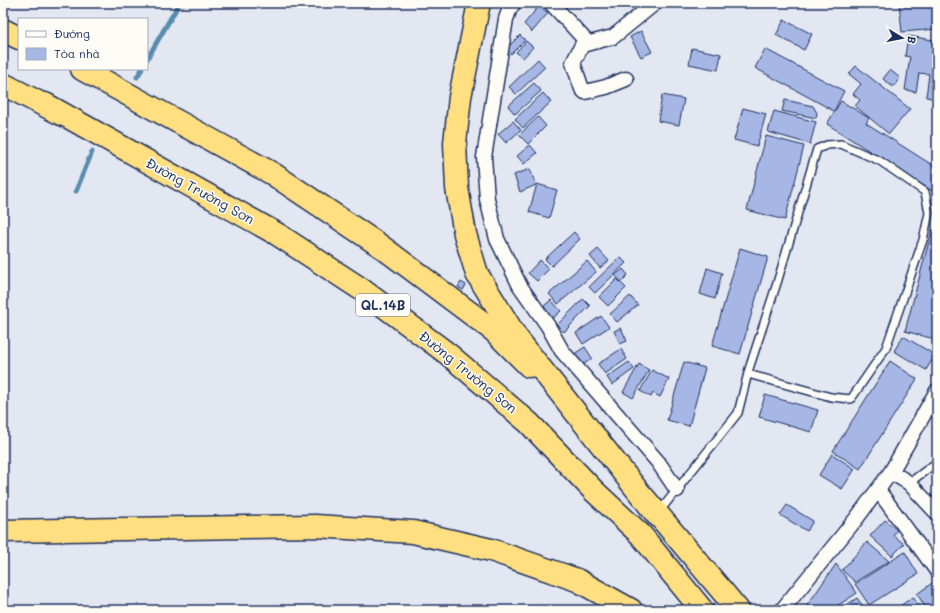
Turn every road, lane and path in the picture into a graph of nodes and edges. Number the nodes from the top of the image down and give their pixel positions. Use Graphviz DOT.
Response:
graph roads {
  1 [pos="479,3"];
  2 [pos="514,3"];
  3 [pos="551,3"];
  4 [pos="655,3"];
  5 [pos="3,30"];
  6 [pos="18,38"];
  7 [pos="588,43"];
  8 [pos="84,70"];
  9 [pos="626,78"];
  10 [pos="3,79"];
  11 [pos="3,84"];
  12 [pos="61,114"];
  13 [pos="748,374"];
  14 [pos="937,391"];
  15 [pos="937,462"];
  16 [pos="891,472"];
  17 [pos="909,483"];
  18 [pos="677,490"];
  19 [pos="878,490"];
  20 [pos="937,513"];
  21 [pos="658,514"];
  22 [pos="3,531"];
  23 [pos="937,571"];
  24 [pos="631,610"];
  25 [pos="702,610"];
  26 [pos="738,610"];
  27 [pos="782,610"];
  1 -- 21 [label="highway"];
  2 -- 18 [label="street"];
  3 -- 7 [label="street"];
  4 -- 7 [label="street"];
  5 -- 6 [label="highway"];
  7 -- 9 [label="street"];
  8 -- 21 [label="highway"];
  10 -- 12 [label="highway, Đường Trường Sơn / QL.14B"];
  11 -- 12 [label="highway"];
  12 -- 25 [label="highway, Đường Trường Sơn / QL.14B"];
  13 -- 13 [label="lane"];
  13 -- 18 [label="lane"];
  14 -- 16 [label="street"];
  15 -- 17 [label="lane"];
  16 -- 17 [label="street"];
  16 -- 19 [label="street"];
  17 -- 20 [label="street"];
  18 -- 21 [label="lane"];
  19 -- 23 [label="street"];
  19 -- 27 [label="street"];
  21 -- 26 [label="highway"];
  22 -- 24 [label="highway"];
}
